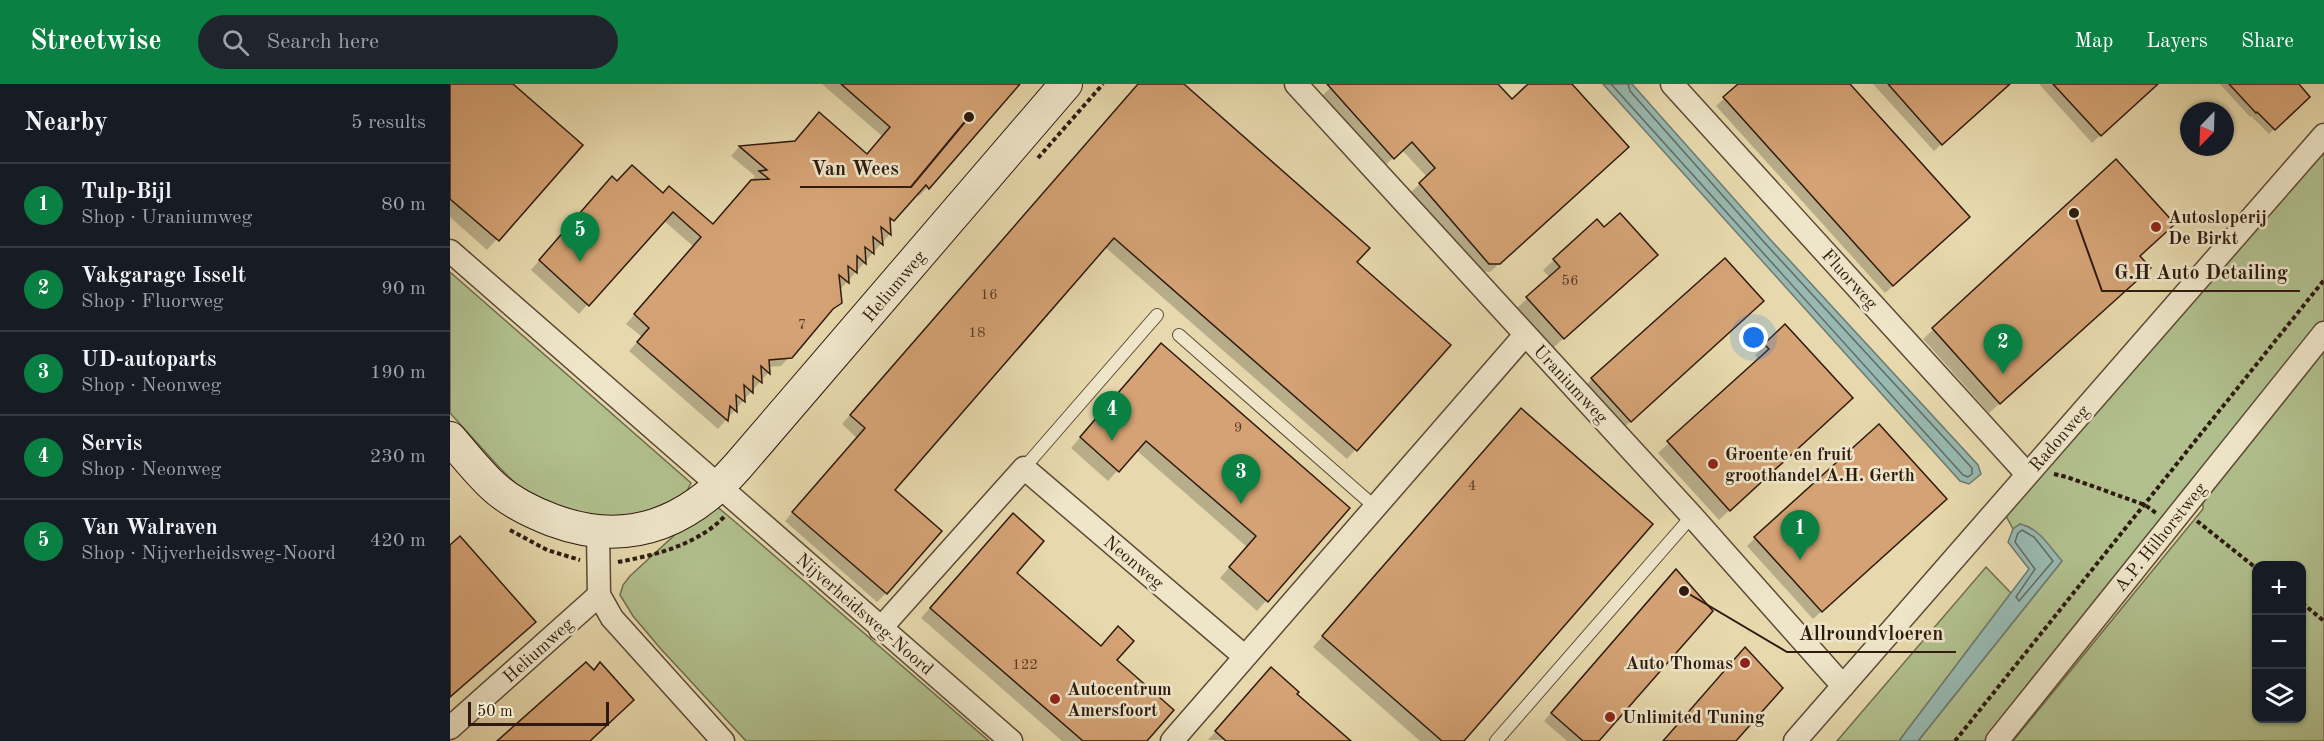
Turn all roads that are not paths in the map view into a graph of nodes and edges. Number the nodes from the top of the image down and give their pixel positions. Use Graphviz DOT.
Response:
graph roads {
  1 [pos="1066,84"];
  2 [pos="1296,84"];
  3 [pos="1672,84"];
  4 [pos="2324,135"];
  5 [pos="450,251"];
  6 [pos="1157,315"];
  7 [pos="2324,333"];
  8 [pos="1179,335"];
  9 [pos="1525,335"];
  10 [pos="450,438"];
  11 [pos="1024,468"];
  12 [pos="2027,474"];
  13 [pos="721,486"];
  14 [pos="1375,507"];
  15 [pos="1692,516"];
  16 [pos="598,532"];
  17 [pos="600,596"];
  18 [pos="880,629"];
  19 [pos="1244,656"];
  20 [pos="1843,686"];
  21 [pos="450,728"];
  22 [pos="723,741"];
  23 [pos="1011,741"];
  24 [pos="1172,741"];
  25 [pos="1496,741"];
  26 [pos="1795,741"];
  27 [pos="1997,741"];
  1 -- 13 [label="street, Heliumweg"];
  2 -- 9 [label="street, Uraniumweg"];
  3 -- 12 [label="street, Fluorweg"];
  4 -- 12 [label="street, Radonweg"];
  5 -- 13 [label="street, Nijverheidsweg-Noord"];
  6 -- 11 [label="lane"];
  7 -- 27 [label="street, A.P. Hilhorstweg"];
  8 -- 14 [label="lane"];
  9 -- 14 [label="street"];
  9 -- 15 [label="street, Uraniumweg"];
  10 -- 16 [label="street"];
  11 -- 18 [label="street"];
  11 -- 19 [label="street, Neonweg"];
  12 -- 20 [label="street, Radonweg"];
  13 -- 16 [label="street"];
  13 -- 18 [label="street, Nijverheidsweg-Noord"];
  14 -- 19 [label="street"];
  15 -- 20 [label="street, Uraniumweg"];
  15 -- 25 [label="lane"];
  16 -- 17 [label="street"];
  17 -- 21 [label="street, Heliumweg"];
  17 -- 22 [label="street"];
  18 -- 23 [label="street, Nijverheidsweg-Noord"];
  19 -- 24 [label="street"];
  20 -- 26 [label="street, Radonweg"];
}
